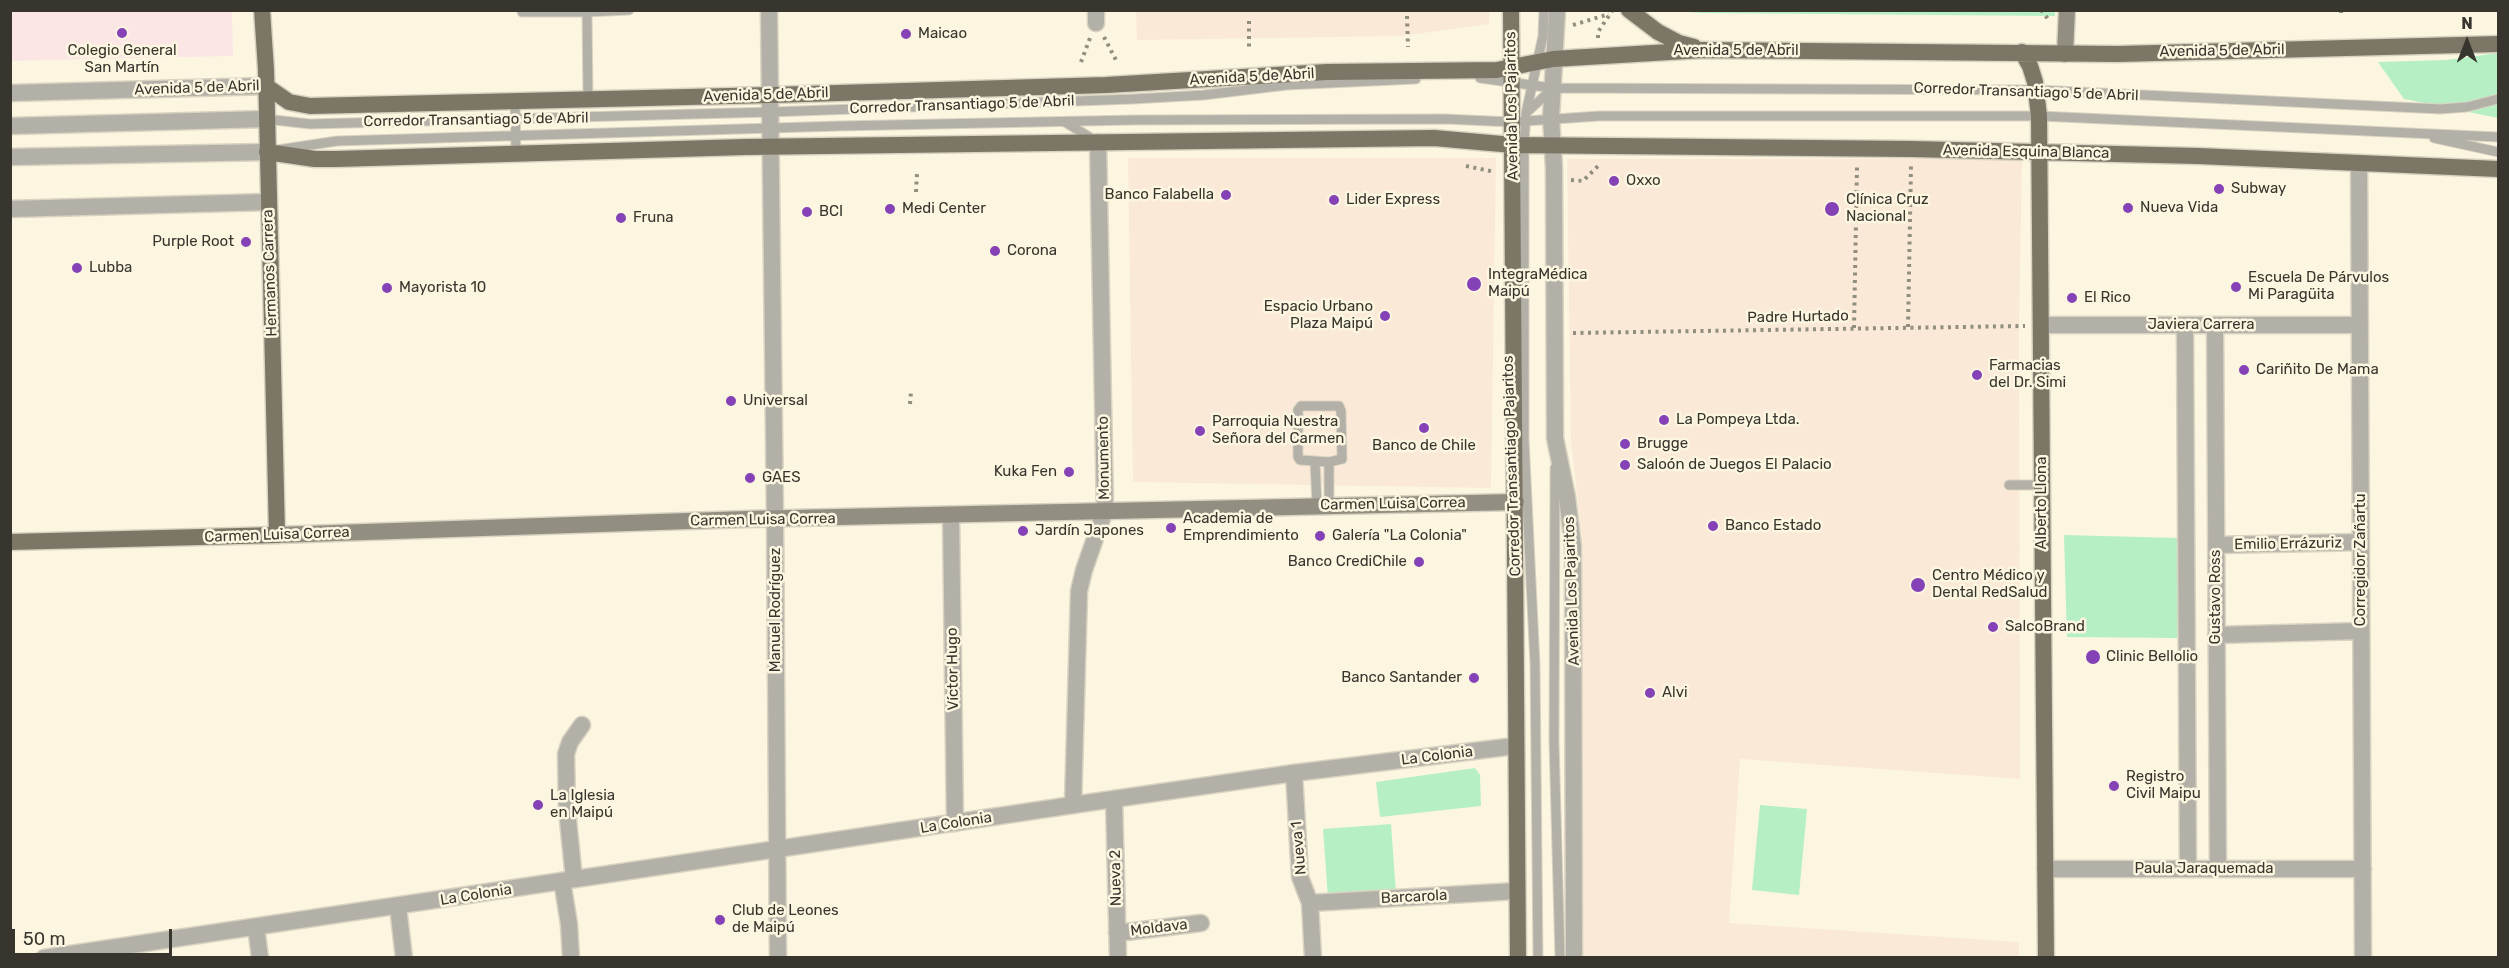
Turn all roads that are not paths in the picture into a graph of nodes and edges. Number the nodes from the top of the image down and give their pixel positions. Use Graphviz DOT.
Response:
graph roads {
  1 [pos="262,10"];
  2 [pos="522,10"];
  3 [pos="629,10"];
  4 [pos="769,10"];
  5 [pos="1511,10"];
  6 [pos="1544,10"];
  7 [pos="1557,10"];
  8 [pos="1629,10"];
  9 [pos="2067,10"];
  10 [pos="572,11"];
  11 [pos="612,11"];
  12 [pos="587,12"];
  13 [pos="2499,44"];
  14 [pos="1703,50"];
  15 [pos="2022,52"];
  16 [pos="2065,54"];
  17 [pos="1545,60"];
  18 [pos="1512,74"];
  19 [pos="1533,85"];
  20 [pos="266,86"];
  21 [pos="1552,88"];
  22 [pos="2037,90"];
  23 [pos="10,93"];
  24 [pos="771,95"];
  25 [pos="588,99"];
  26 [pos="2499,99"];
  27 [pos="515,101"];
  28 [pos="2039,116"];
  29 [pos="1551,117"];
  30 [pos="515,118"];
  31 [pos="267,119"];
  32 [pos="1521,119"];
  33 [pos="771,120"];
  34 [pos="1063,121"];
  35 [pos="10,126"];
  36 [pos="2405,132"];
  37 [pos="516,136"];
  38 [pos="2499,138"];
  39 [pos="1098,142"];
  40 [pos="1554,144"];
  41 [pos="1519,145"];
  42 [pos="771,147"];
  43 [pos="267,152"];
  44 [pos="2040,152"];
  45 [pos="2499,152"];
  46 [pos="516,154"];
  47 [pos="10,157"];
  48 [pos="2359,163"];
  49 [pos="2499,169"];
  50 [pos="268,202"];
  51 [pos="10,209"];
  52 [pos="2041,325"];
  53 [pos="2185,325"];
  54 [pos="2215,325"];
  55 [pos="2360,325"];
  56 [pos="1555,438"];
  57 [pos="1315,462"];
  58 [pos="1329,462"];
  59 [pos="2009,485"];
  60 [pos="2042,485"];
  61 [pos="1516,502"];
  62 [pos="1323,505"];
  63 [pos="1105,510"];
  64 [pos="951,515"];
  65 [pos="775,519"];
  66 [pos="277,535"];
  67 [pos="10,542"];
  68 [pos="2361,542"];
  69 [pos="2216,545"];
  70 [pos="2361,631"];
  71 [pos="2216,635"];
  72 [pos="582,725"];
  73 [pos="1515,746"];
  74 [pos="1294,773"];
  75 [pos="1114,799"];
  76 [pos="1073,805"];
  77 [pos="955,823"];
  78 [pos="778,850"];
  79 [pos="2045,868"];
  80 [pos="2188,868"];
  81 [pos="2218,868"];
  82 [pos="2363,868"];
  83 [pos="568,880"];
  84 [pos="1517,891"];
  85 [pos="1310,903"];
  86 [pos="398,907"];
  87 [pos="1201,923"];
  88 [pos="256,927"];
  89 [pos="1117,933"];
  90 [pos="117,952"];
  91 [pos="44,957"];
  92 [pos="260,957"];
  93 [pos="404,957"];
  94 [pos="572,957"];
  95 [pos="778,957"];
  96 [pos="1118,957"];
  97 [pos="1313,957"];
  98 [pos="1518,957"];
  99 [pos="1538,957"];
  100 [pos="1560,957"];
  101 [pos="1574,957"];
  102 [pos="2046,957"];
  103 [pos="2363,957"];
  1 -- 20 [label="main road, Hermanos Carrera"];
  2 -- 10 [label="lane"];
  3 -- 11 [label="lane"];
  4 -- 24 [label="street, Manuel Rodríguez"];
  5 -- 18 [label="main road, Avenida Los Pajaritos"];
  6 -- 17 [label="lane"];
  7 -- 17 [label="street, Avenida Los Pajaritos"];
  8 -- 14 [label="main road"];
  9 -- 16 [label="main road"];
  10 -- 12 [label="lane"];
  11 -- 12 [label="lane"];
  12 -- 25 [label="lane"];
  13 -- 16 [label="main road, Avenida 5 de Abril"];
  14 -- 15 [label="main road, Avenida 5 de Abril"];
  14 -- 17 [label="main road, Avenida 5 de Abril"];
  15 -- 16 [label="main road, Avenida 5 de Abril"];
  15 -- 22 [label="main road, Alberto Llona"];
  17 -- 18 [label="main road, Avenida 5 de Abril"];
  17 -- 19 [label="lane"];
  17 -- 21 [label="street, Avenida Los Pajaritos"];
  18 -- 19 [label="lane, Corredor Transantiago 5 de Abril"];
  18 -- 24 [label="main road, Avenida 5 de Abril"];
  18 -- 32 [label="main road, Avenida Los Pajaritos"];
  18 -- 33 [label="lane, Corredor Transantiago 5 de Abril"];
  19 -- 21 [label="lane, Corredor Transantiago 5 de Abril"];
  19 -- 32 [label="lane"];
  20 -- 23 [label="street, Avenida 5 de Abril"];
  20 -- 27 [label="main road, Avenida 5 de Abril"];
  20 -- 31 [label="main road, Hermanos Carrera"];
  21 -- 22 [label="lane, Corredor Transantiago 5 de Abril"];
  21 -- 29 [label="street, Avenida Los Pajaritos"];
  21 -- 32 [label="lane"];
  22 -- 26 [label="lane, Corredor Transantiago 5 de Abril"];
  22 -- 28 [label="main road, Alberto Llona"];
  24 -- 25 [label="main road, Avenida 5 de Abril"];
  24 -- 33 [label="street, Manuel Rodríguez"];
  25 -- 27 [label="main road, Avenida 5 de Abril"];
  27 -- 30 [label="lane"];
  28 -- 29 [label="lane, Corredor Transantiago 5 de Abril"];
  28 -- 36 [label="lane, Corredor Transantiago 5 de Abril"];
  28 -- 44 [label="main road, Alberto Llona"];
  29 -- 32 [label="lane, Corredor Transantiago 5 de Abril"];
  29 -- 40 [label="street, Avenida Los Pajaritos"];
  30 -- 31 [label="lane, Corredor Transantiago 5 de Abril"];
  30 -- 33 [label="lane, Corredor Transantiago 5 de Abril"];
  30 -- 37 [label="lane"];
  31 -- 35 [label="street, Corredor Transantiago 5 de Abril"];
  31 -- 43 [label="main road, Hermanos Carrera"];
  32 -- 34 [label="lane, Corredor Transantiago 5 de Abril"];
  32 -- 41 [label="main road, Avenida Los Pajaritos"];
  33 -- 34 [label="lane, Corredor Transantiago 5 de Abril"];
  33 -- 37 [label="lane, Corredor Transantiago 5 de Abril"];
  33 -- 42 [label="street, Manuel Rodríguez"];
  34 -- 39 [label="lane, Corredor Transantiago 5 de Abril"];
  36 -- 38 [label="lane, Corredor Transantiago 5 de Abril"];
  36 -- 45 [label="lane, Corredor Transantiago 5 de Abril"];
  37 -- 43 [label="lane, Corredor Transantiago 5 de Abril"];
  37 -- 46 [label="lane"];
  39 -- 41 [label="main road"];
  39 -- 42 [label="main road"];
  39 -- 63 [label="street, Monumento"];
  40 -- 41 [label="main road"];
  40 -- 44 [label="main road, Avenida Esquina Blanca"];
  40 -- 56 [label="street, Avenida Los Pajaritos"];
  41 -- 61 [label="main road, Avenida Los Pajaritos"];
  41 -- 99 [label="lane, Corredor Transantiago Pajaritos"];
  42 -- 46 [label="main road"];
  42 -- 65 [label="street, Manuel Rodríguez"];
  43 -- 46 [label="main road"];
  43 -- 47 [label="street, Corredor Transantiago 5 de Abril"];
  43 -- 50 [label="main road, Hermanos Carrera"];
  44 -- 48 [label="main road, Avenida Esquina Blanca"];
  44 -- 52 [label="main road, Alberto Llona"];
  48 -- 49 [label="main road, Avenida Esquina Blanca"];
  48 -- 55 [label="street, Corregidor Zañartu"];
  50 -- 51 [label="street"];
  50 -- 66 [label="main road, Hermanos Carrera"];
  52 -- 53 [label="street, Javiera Carrera"];
  52 -- 60 [label="main road, Alberto Llona"];
  53 -- 54 [label="street, Javiera Carrera"];
  53 -- 80 [label="street, Gustavo Ross"];
  54 -- 55 [label="street, Javiera Carrera"];
  54 -- 69 [label="street, Gustavo Ross"];
  55 -- 68 [label="street, Corregidor Zañartu"];
  56 -- 100 [label="lane"];
  56 -- 101 [label="street, Avenida Los Pajaritos"];
  57 -- 58 [label="lane"];
  57 -- 58 [label="lane"];
  57 -- 62 [label="lane"];
  58 -- 62 [label="lane"];
  59 -- 60 [label="lane"];
  60 -- 79 [label="main road, Alberto Llona"];
  61 -- 62 [label="main road, Carmen Luisa Correa"];
  61 -- 73 [label="main road, Avenida Los Pajaritos"];
  62 -- 63 [label="main road, Carmen Luisa Correa"];
  63 -- 64 [label="main road, Carmen Luisa Correa"];
  63 -- 76 [label="street, Monumento"];
  64 -- 65 [label="main road, Carmen Luisa Correa"];
  64 -- 77 [label="street, Víctor Hugo"];
  65 -- 66 [label="main road, Carmen Luisa Correa"];
  65 -- 78 [label="street, Manuel Rodríguez"];
  66 -- 67 [label="main road, Carmen Luisa Correa"];
  68 -- 69 [label="street, Emilio Errázuriz"];
  68 -- 70 [label="street, Corregidor Zañartu"];
  69 -- 71 [label="street, Gustavo Ross"];
  70 -- 71 [label="street"];
  70 -- 82 [label="street, Corregidor Zañartu"];
  71 -- 81 [label="street, Gustavo Ross"];
  72 -- 83 [label="street"];
  73 -- 74 [label="street, La Colonia"];
  73 -- 84 [label="main road, Avenida Los Pajaritos"];
  74 -- 75 [label="street, La Colonia"];
  74 -- 85 [label="street, Nueva 1"];
  75 -- 76 [label="street, La Colonia"];
  75 -- 89 [label="street, Nueva 2"];
  76 -- 77 [label="street, La Colonia"];
  77 -- 78 [label="street, La Colonia"];
  78 -- 83 [label="street, La Colonia"];
  78 -- 95 [label="street, Manuel Rodríguez"];
  79 -- 80 [label="street, Paula Jaraquemada"];
  79 -- 102 [label="main road, Alberto Llona"];
  80 -- 81 [label="street, Paula Jaraquemada"];
  81 -- 82 [label="street, Paula Jaraquemada"];
  82 -- 103 [label="street, Corregidor Zañartu"];
  83 -- 86 [label="street, La Colonia"];
  83 -- 94 [label="street"];
  84 -- 85 [label="street, Barcarola"];
  84 -- 98 [label="main road, Avenida Los Pajaritos"];
  85 -- 97 [label="street, Nueva 1"];
  86 -- 88 [label="street, La Colonia"];
  86 -- 93 [label="street"];
  87 -- 89 [label="street, Moldava"];
  88 -- 90 [label="street, La Colonia"];
  88 -- 92 [label="street"];
  89 -- 96 [label="street, Nueva 2"];
  90 -- 91 [label="street, La Colonia"];
}
